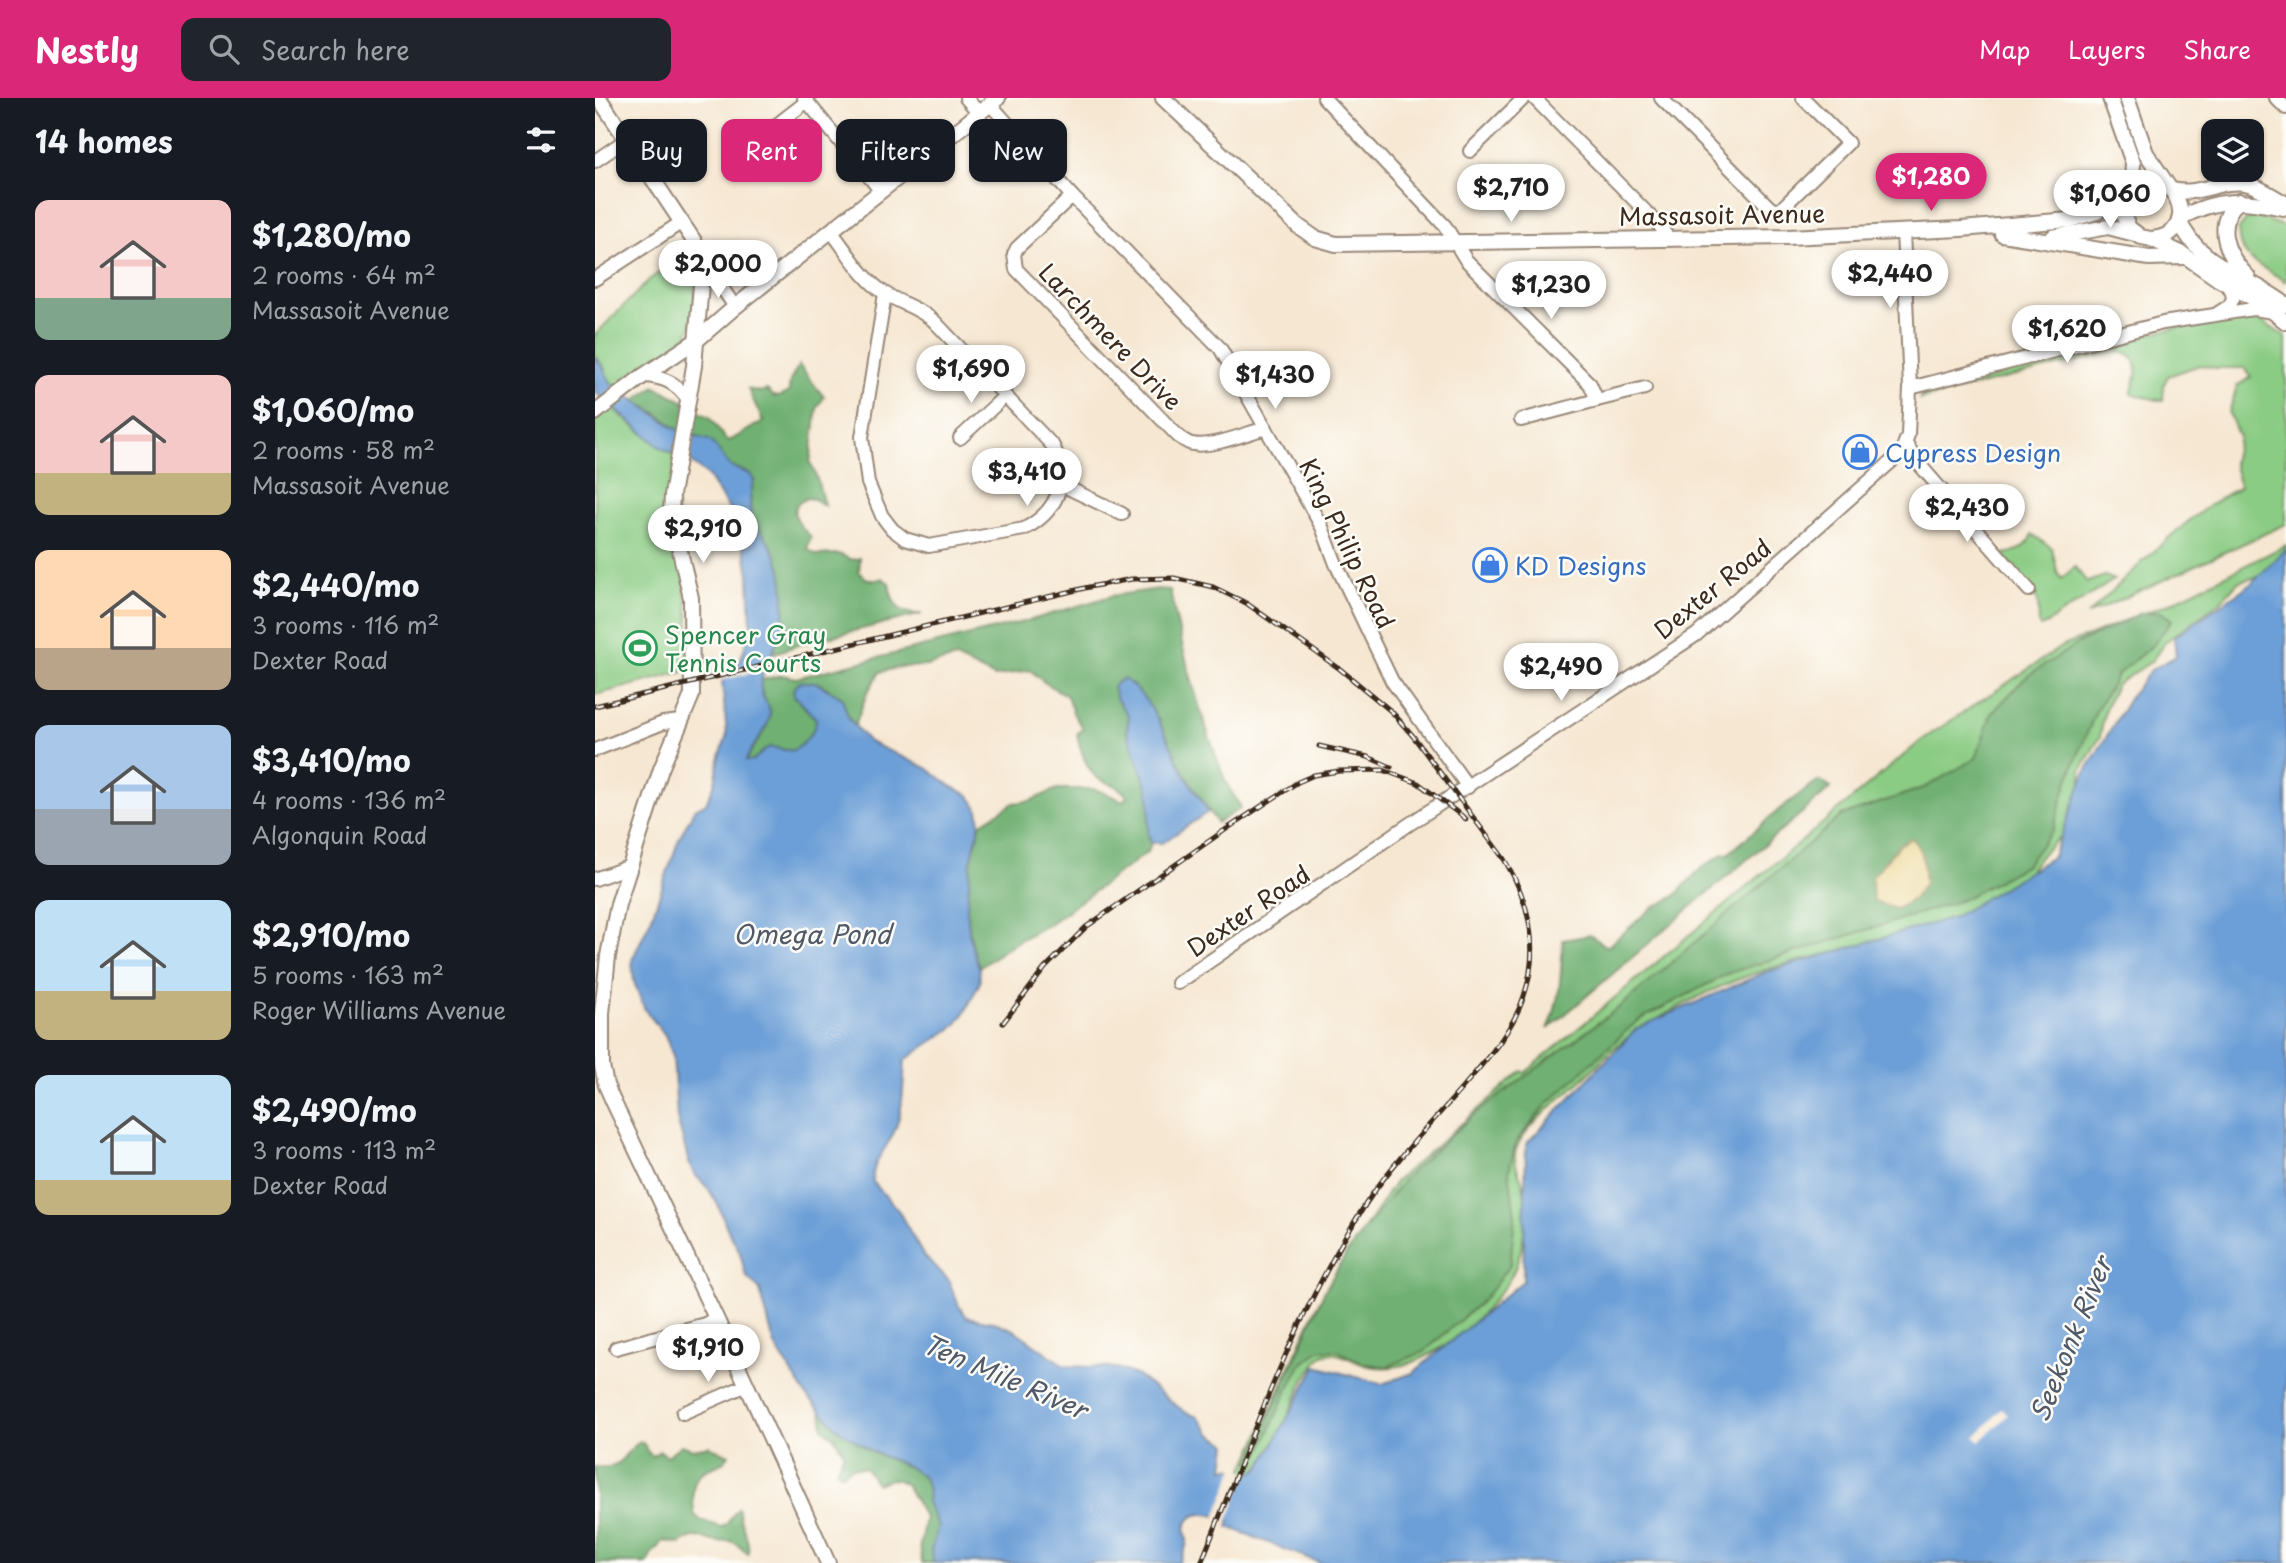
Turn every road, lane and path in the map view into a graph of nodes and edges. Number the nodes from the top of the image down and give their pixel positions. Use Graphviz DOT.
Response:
graph roads {
  1 [pos="599,98"];
  2 [pos="966,98"];
  3 [pos="1163,98"];
  4 [pos="1324,98"];
  5 [pos="1524,98"];
  6 [pos="1534,98"];
  7 [pos="1661,98"];
  8 [pos="1803,98"];
  9 [pos="2110,98"];
  10 [pos="2127,98"];
  11 [pos="2276,98"];
  12 [pos="805,100"];
  13 [pos="989,105"];
  14 [pos="2286,108"];
  15 [pos="782,119"];
  16 [pos="616,123"];
  17 [pos="616,147"];
  18 [pos="1470,151"];
  19 [pos="595,161"];
  20 [pos="655,182"];
  21 [pos="2170,189"];
  22 [pos="880,190"];
  23 [pos="2128,195"];
  24 [pos="1072,197"];
  25 [pos="2239,201"];
  26 [pos="2286,206"];
  27 [pos="2180,219"];
  28 [pos="682,222"];
  29 [pos="1961,229"];
  30 [pos="831,231"];
  31 [pos="1903,231"];
  32 [pos="2002,234"];
  33 [pos="2144,237"];
  34 [pos="1668,239"];
  35 [pos="1457,243"];
  36 [pos="2187,257"];
  37 [pos="702,258"];
  38 [pos="595,279"];
  39 [pos="2224,282"];
  40 [pos="2260,287"];
  41 [pos="885,294"];
  42 [pos="734,307"];
  43 [pos="2218,313"];
  44 [pos="2282,313"];
  45 [pos="698,340"];
  46 [pos="643,376"];
  47 [pos="1645,388"];
  48 [pos="1910,388"];
  49 [pos="1005,396"];
  50 [pos="1597,400"];
  51 [pos="689,401"];
  52 [pos="597,411"];
  53 [pos="1521,420"];
  54 [pos="1266,428"];
  55 [pos="960,438"];
  56 [pos="1906,443"];
  57 [pos="1062,485"];
  58 [pos="1122,514"];
  59 [pos="2029,590"];
  60 [pos="681,721"];
  61 [pos="595,750"];
  62 [pos="1468,786"];
  63 [pos="628,867"];
  64 [pos="595,878"];
  65 [pos="1178,982"];
  66 [pos="599,1066"];
  67 [pos="716,1318"];
  68 [pos="617,1348"];
  69 [pos="747,1385"];
  70 [pos="683,1413"];
  71 [pos="828,1563"];
  1 -- 16 [label="main road"];
  2 -- 13 [label="street, King Philip Road"];
  3 -- 35 [label="main road, Massasoit Avenue"];
  4 -- 35 [label="street"];
  5 -- 18 [label="street"];
  6 -- 34 [label="street"];
  7 -- 8 [label="street"];
  9 -- 23 [label="main road"];
  10 -- 21 [label="main road"];
  11 -- 14 [label="street"];
  12 -- 15 [label="street"];
  12 -- 22 [label="street"];
  13 -- 22 [label="main road"];
  13 -- 24 [label="street, King Philip Road"];
  17 -- 19 [label="street"];
  20 -- 28 [label="main road"];
  21 -- 23 [label="main road"];
  21 -- 26 [label="main road"];
  21 -- 27 [label="main road"];
  22 -- 30 [label="main road"];
  23 -- 29 [label="main road, Massasoit Avenue"];
  23 -- 33 [label="main road"];
  24 -- 54 [label="street, King Philip Road"];
  24 -- 54 [label="street, Larchmere Drive"];
  25 -- 26 [label="main road"];
  25 -- 27 [label="main road"];
  25 -- 40 [label="main road"];
  27 -- 33 [label="main road"];
  27 -- 40 [label="main road"];
  28 -- 37 [label="main road"];
  28 -- 38 [label="street"];
  29 -- 31 [label="main road, Massasoit Avenue"];
  29 -- 32 [label="main road, Massasoit Avenue"];
  30 -- 41 [label="street"];
  30 -- 42 [label="main road"];
  31 -- 34 [label="main road, Massasoit Avenue"];
  31 -- 48 [label="street"];
  32 -- 33 [label="main road, Massasoit Avenue"];
  32 -- 36 [label="main road"];
  33 -- 36 [label="main road, Massasoit Avenue"];
  34 -- 35 [label="main road, Massasoit Avenue"];
  35 -- 50 [label="street"];
  36 -- 39 [label="main road, Massasoit Avenue"];
  37 -- 42 [label="street"];
  37 -- 45 [label="main road"];
  39 -- 43 [label="street"];
  39 -- 44 [label="main road, Massasoit Avenue"];
  40 -- 44 [label="main road"];
  41 -- 49 [label="street"];
  41 -- 57 [label="street"];
  42 -- 45 [label="main road"];
  43 -- 44 [label="street"];
  43 -- 48 [label="street"];
  45 -- 46 [label="main road"];
  45 -- 51 [label="main road"];
  46 -- 51 [label="street"];
  46 -- 52 [label="main road"];
  47 -- 50 [label="street"];
  48 -- 56 [label="street"];
  49 -- 55 [label="street"];
  49 -- 57 [label="street"];
  50 -- 53 [label="street"];
  51 -- 60 [label="main road"];
  54 -- 62 [label="street, King Philip Road"];
  56 -- 59 [label="street"];
  56 -- 62 [label="street, Dexter Road"];
  57 -- 58 [label="street"];
  60 -- 61 [label="street"];
  60 -- 63 [label="main road"];
  62 -- 65 [label="street, Dexter Road"];
  63 -- 64 [label="street"];
  63 -- 66 [label="main road"];
  66 -- 67 [label="main road"];
  67 -- 68 [label="street"];
  67 -- 69 [label="main road"];
  69 -- 70 [label="street"];
  69 -- 71 [label="main road"];
}
